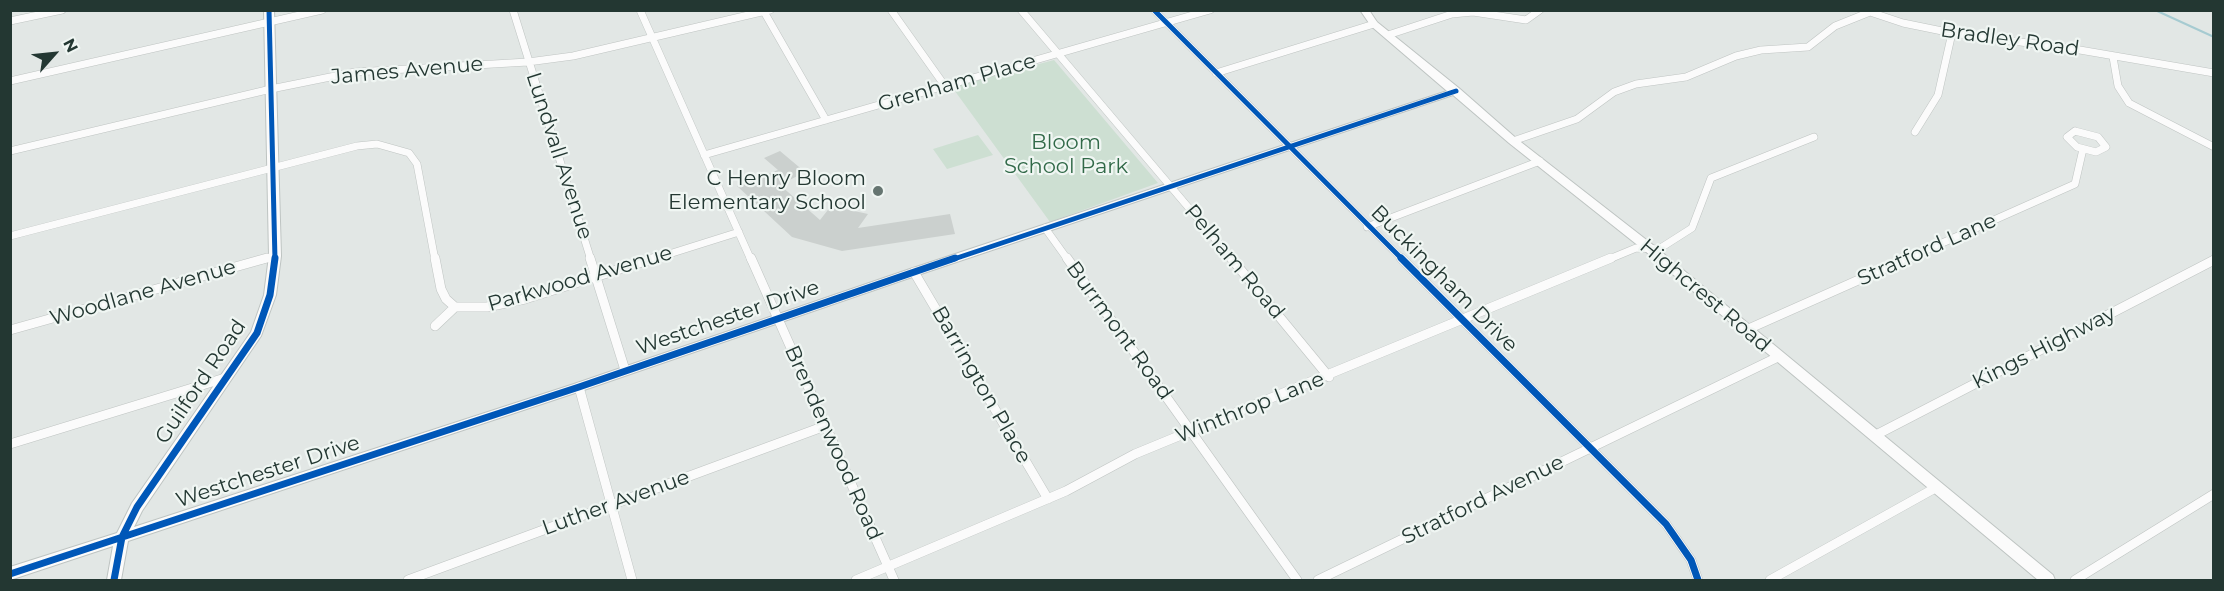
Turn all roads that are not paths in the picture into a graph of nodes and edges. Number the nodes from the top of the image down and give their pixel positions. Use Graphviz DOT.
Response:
graph roads {
  1 [pos="62,10"];
  2 [pos="322,10"];
  3 [pos="513,10"];
  4 [pos="640,10"];
  5 [pos="891,10"];
  6 [pos="1022,10"];
  7 [pos="1154,10"];
  8 [pos="1210,10"];
  9 [pos="1364,10"];
  10 [pos="1540,10"];
  11 [pos="765,11"];
  12 [pos="269,16"];
  13 [pos="10,21"];
  14 [pos="1167,23"];
  15 [pos="1374,24"];
  16 [pos="1952,33"];
  17 [pos="1388,35"];
  18 [pos="653,39"];
  19 [pos="1058,54"];
  20 [pos="2113,57"];
  21 [pos="528,62"];
  22 [pos="1216,73"];
  23 [pos="2214,73"];
  24 [pos="10,81"];
  25 [pos="945,86"];
  26 [pos="271,89"];
  27 [pos="1456,92"];
  28 [pos="826,120"];
  29 [pos="1915,132"];
  30 [pos="1814,137"];
  31 [pos="1514,141"];
  32 [pos="1290,146"];
  33 [pos="2214,147"];
  34 [pos="2083,149"];
  35 [pos="10,151"];
  36 [pos="704,155"];
  37 [pos="1540,161"];
  38 [pos="271,168"];
  39 [pos="1171,185"];
  40 [pos="1367,227"];
  41 [pos="1045,228"];
  42 [pos="739,232"];
  43 [pos="10,236"];
  44 [pos="1649,248"];
  45 [pos="275,256"];
  46 [pos="2214,260"];
  47 [pos="914,272"];
  48 [pos="598,277"];
  49 [pos="455,307"];
  50 [pos="778,318"];
  51 [pos="1463,320"];
  52 [pos="435,326"];
  53 [pos="10,330"];
  54 [pos="1746,330"];
  55 [pos="1778,357"];
  56 [pos="625,370"];
  57 [pos="1329,376"];
  58 [pos="227,378"];
  59 [pos="579,387"];
  60 [pos="825,426"];
  61 [pos="1191,431"];
  62 [pos="1874,436"];
  63 [pos="10,444"];
  64 [pos="1590,447"];
  65 [pos="1937,487"];
  66 [pos="2214,494"];
  67 [pos="1048,499"];
  68 [pos="613,504"];
  69 [pos="122,537"];
  70 [pos="888,567"];
  71 [pos="10,574"];
  72 [pos="114,580"];
  73 [pos="408,580"];
  74 [pos="632,580"];
  75 [pos="856,580"];
  76 [pos="894,580"];
  77 [pos="1297,580"];
  78 [pos="1318,580"];
  79 [pos="1698,580"];
  80 [pos="1770,580"];
  81 [pos="2048,580"];
  82 [pos="2075,580"];
  1 -- 13 [label="street"];
  2 -- 12 [label="street"];
  3 -- 21 [label="street, Lundvall Avenue"];
  4 -- 18 [label="street, Brendenwood Road"];
  5 -- 25 [label="street"];
  6 -- 19 [label="street, Pelham Road"];
  7 -- 14 [label="street, Buckingham Drive"];
  8 -- 14 [label="street, Grenham Place"];
  9 -- 15 [label="street, Highcrest Road"];
  10 -- 17 [label="street"];
  11 -- 18 [label="street, James Avenue"];
  11 -- 28 [label="street"];
  12 -- 24 [label="street"];
  12 -- 26 [label="street, Guilford Road"];
  14 -- 19 [label="street, Grenham Place"];
  14 -- 22 [label="street, Buckingham Drive"];
  15 -- 17 [label="street, Highcrest Road"];
  15 -- 22 [label="street"];
  16 -- 20 [label="street, Bradley Road"];
  16 -- 29 [label="street"];
  16 -- 31 [label="street, Bradley Road"];
  17 -- 27 [label="street, Highcrest Road"];
  18 -- 21 [label="street, James Avenue"];
  18 -- 36 [label="street, Brendenwood Road"];
  19 -- 25 [label="street, Grenham Place"];
  19 -- 39 [label="street, Pelham Road"];
  20 -- 23 [label="street, Bradley Road"];
  20 -- 33 [label="street"];
  21 -- 26 [label="street, James Avenue"];
  21 -- 48 [label="street, Lundvall Avenue"];
  22 -- 32 [label="street, Buckingham Drive"];
  25 -- 28 [label="street, Grenham Place"];
  26 -- 35 [label="street, James Avenue"];
  26 -- 38 [label="street, Guilford Road"];
  27 -- 31 [label="street, Highcrest Road"];
  27 -- 32 [label="street, Westchester Drive"];
  28 -- 36 [label="street, Grenham Place"];
  30 -- 44 [label="street, Winthrop Lane"];
  31 -- 37 [label="street, Highcrest Road"];
  32 -- 39 [label="street, Westchester Drive"];
  32 -- 40 [label="street, Buckingham Drive"];
  34 -- 34 [label="street"];
  34 -- 54 [label="street, Stratford Lane"];
  36 -- 42 [label="street, Brendenwood Road"];
  37 -- 40 [label="street"];
  37 -- 44 [label="street, Highcrest Road"];
  38 -- 43 [label="street"];
  38 -- 45 [label="street, Guilford Road"];
  38 -- 49 [label="street"];
  39 -- 41 [label="street, Westchester Drive"];
  39 -- 57 [label="street, Pelham Road"];
  40 -- 51 [label="street, Buckingham Drive"];
  41 -- 47 [label="street, Westchester Drive"];
  41 -- 61 [label="street, Burrmont Road"];
  42 -- 48 [label="street, Parkwood Avenue"];
  42 -- 50 [label="street, Brendenwood Road"];
  44 -- 51 [label="street, Winthrop Lane"];
  44 -- 54 [label="street, Highcrest Road"];
  45 -- 53 [label="street, Woodlane Avenue"];
  45 -- 58 [label="street, Guilford Road"];
  46 -- 62 [label="street, Kings Highway"];
  47 -- 50 [label="street, Westchester Drive"];
  47 -- 67 [label="street, Barrington Place"];
  48 -- 49 [label="street, Parkwood Avenue"];
  48 -- 56 [label="street, Lundvall Avenue"];
  49 -- 52 [label="street"];
  50 -- 56 [label="street, Westchester Drive"];
  50 -- 60 [label="street, Brendenwood Road"];
  51 -- 57 [label="street, Winthrop Lane"];
  51 -- 64 [label="street, Buckingham Drive"];
  54 -- 55 [label="street, Highcrest Road"];
  55 -- 62 [label="street, Highcrest Road"];
  55 -- 64 [label="street, Stratford Avenue"];
  56 -- 59 [label="street, Westchester Drive"];
  57 -- 61 [label="street, Winthrop Lane"];
  58 -- 63 [label="street"];
  58 -- 69 [label="street, Guilford Road"];
  59 -- 68 [label="street"];
  59 -- 69 [label="street, Westchester Drive"];
  60 -- 68 [label="street, Luther Avenue"];
  60 -- 70 [label="street, Brendenwood Road"];
  61 -- 67 [label="street, Winthrop Lane"];
  61 -- 77 [label="street, Burrmont Road"];
  62 -- 65 [label="street, Highcrest Road"];
  64 -- 78 [label="street, Stratford Avenue"];
  64 -- 79 [label="street, Buckingham Drive"];
  65 -- 80 [label="street"];
  65 -- 81 [label="street, Highcrest Road"];
  66 -- 82 [label="street"];
  67 -- 70 [label="street, Winthrop Lane"];
  68 -- 73 [label="street, Luther Avenue"];
  68 -- 74 [label="street"];
  69 -- 71 [label="street, Westchester Drive"];
  69 -- 72 [label="street, Guilford Road"];
  70 -- 75 [label="street, Winthrop Lane"];
  70 -- 76 [label="street, Brendenwood Road"];
}
